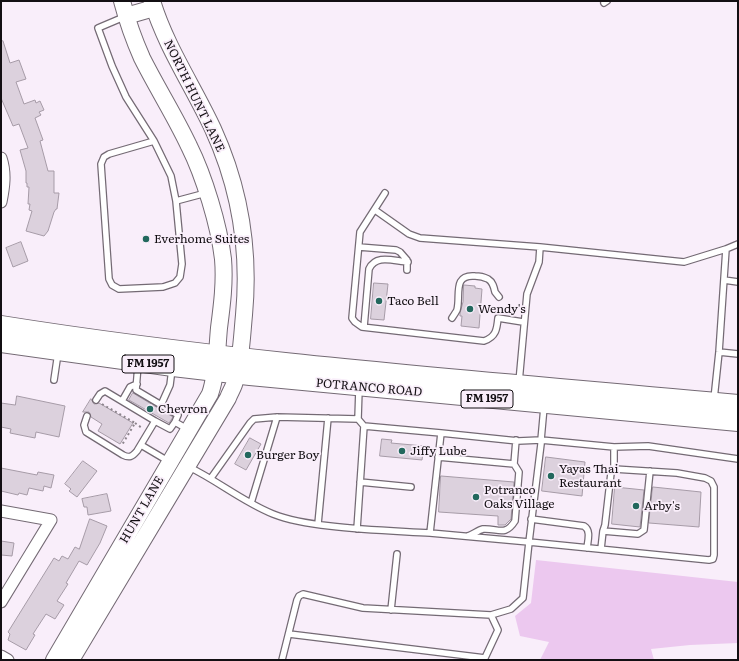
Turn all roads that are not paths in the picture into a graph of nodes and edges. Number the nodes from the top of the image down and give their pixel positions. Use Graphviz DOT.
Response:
graph roads {
  1 [pos="153,5"];
  2 [pos="124,8"];
  3 [pos="154,141"];
  4 [pos="1,158"];
  5 [pos="206,193"];
  6 [pos="386,193"];
  7 [pos="176,201"];
  8 [pos="1,202"];
  9 [pos="375,210"];
  10 [pos="738,244"];
  11 [pos="359,247"];
  12 [pos="540,247"];
  13 [pos="726,249"];
  14 [pos="408,262"];
  15 [pos="407,270"];
  16 [pos="724,280"];
  17 [pos="738,282"];
  18 [pos="499,297"];
  19 [pos="452,318"];
  20 [pos="524,322"];
  21 [pos="1,325"];
  22 [pos="364,327"];
  23 [pos="40,331"];
  24 [pos="1,333"];
  25 [pos="62,334"];
  26 [pos="1,343"];
  27 [pos="59,352"];
  28 [pos="719,352"];
  29 [pos="738,354"];
  30 [pos="138,363"];
  31 [pos="215,363"];
  32 [pos="238,366"];
  33 [pos="173,367"];
  34 [pos="54,380"];
  35 [pos="137,384"];
  36 [pos="519,384"];
  37 [pos="360,387"];
  38 [pos="414,392"];
  39 [pos="646,396"];
  40 [pos="96,400"];
  41 [pos="122,401"];
  42 [pos="714,402"];
  43 [pos="544,404"];
  44 [pos="738,404"];
  45 [pos="161,405"];
  46 [pos="87,416"];
  47 [pos="277,417"];
  48 [pos="328,418"];
  49 [pos="358,419"];
  50 [pos="155,420"];
  51 [pos="174,422"];
  52 [pos="738,422"];
  53 [pos="364,426"];
  54 [pos="189,430"];
  55 [pos="441,433"];
  56 [pos="516,440"];
  57 [pos="541,440"];
  58 [pos="141,445"];
  59 [pos="614,447"];
  60 [pos="438,458"];
  61 [pos="738,459"];
  62 [pos="170,462"];
  63 [pos="514,464"];
  64 [pos="187,466"];
  65 [pos="614,469"];
  66 [pos="650,472"];
  67 [pos="212,478"];
  68 [pos="360,482"];
  69 [pos="156,486"];
  70 [pos="411,487"];
  71 [pos="251,504"];
  72 [pos="1,511"];
  73 [pos="532,519"];
  74 [pos="318,524"];
  75 [pos="357,528"];
  76 [pos="603,531"];
  77 [pos="430,533"];
  78 [pos="467,536"];
  79 [pos="529,542"];
  80 [pos="587,548"];
  81 [pos="601,549"];
  82 [pos="397,554"];
  83 [pos="132,558"];
  84 [pos="1,602"];
  85 [pos="391,610"];
  86 [pos="491,615"];
  87 [pos="289,634"];
  88 [pos="1,656"];
  89 [pos="484,659"];
  90 [pos="8,660"];
  91 [pos="54,660"];
  92 [pos="72,660"];
  93 [pos="282,660"];
  1 -- 2 [label="main road"];
  1 -- 32 [label="main road, NORTH HUNT LANE"];
  2 -- 3 [label="lane"];
  2 -- 5 [label="main road"];
  3 -- 7 [label="lane"];
  3 -- 7 [label="lane"];
  4 -- 8 [label="street"];
  5 -- 7 [label="lane"];
  5 -- 31 [label="main road"];
  6 -- 9 [label="lane"];
  9 -- 11 [label="lane"];
  9 -- 12 [label="lane"];
  10 -- 13 [label="lane"];
  11 -- 14 [label="lane"];
  11 -- 22 [label="lane"];
  12 -- 13 [label="lane"];
  12 -- 20 [label="lane"];
  13 -- 16 [label="lane"];
  14 -- 15 [label="lane"];
  14 -- 22 [label="lane"];
  16 -- 17 [label="lane"];
  16 -- 28 [label="lane"];
  18 -- 19 [label="lane"];
  20 -- 22 [label="lane"];
  20 -- 36 [label="lane"];
  21 -- 23 [label="main road, POTRANCO ROAD / FM 1957"];
  23 -- 24 [label="main road"];
  23 -- 25 [label="main road, POTRANCO ROAD / FM 1957"];
  25 -- 27 [label="main road"];
  25 -- 31 [label="main road, POTRANCO ROAD / FM 1957"];
  26 -- 27 [label="main road, POTRANCO ROAD / FM 1957"];
  27 -- 30 [label="main road, POTRANCO ROAD / FM 1957"];
  27 -- 34 [label="lane"];
  28 -- 29 [label="lane"];
  28 -- 42 [label="lane"];
  30 -- 33 [label="main road, POTRANCO ROAD / FM 1957"];
  30 -- 35 [label="lane"];
  31 -- 32 [label="main road, POTRANCO ROAD / FM 1957"];
  31 -- 33 [label="main road, POTRANCO ROAD / FM 1957"];
  31 -- 54 [label="main road, HUNT LANE"];
  32 -- 36 [label="main road, POTRANCO ROAD / FM 1957"];
  32 -- 37 [label="main road, POTRANCO ROAD / FM 1957"];
  32 -- 64 [label="main road, HUNT LANE"];
  33 -- 45 [label="lane"];
  35 -- 41 [label="lane"];
  35 -- 45 [label="lane"];
  36 -- 38 [label="main road"];
  36 -- 39 [label="main road, POTRANCO ROAD / FM 1957"];
  37 -- 38 [label="main road, POTRANCO ROAD / FM 1957"];
  37 -- 49 [label="lane"];
  38 -- 43 [label="main road, POTRANCO ROAD / FM 1957"];
  39 -- 42 [label="main road, POTRANCO ROAD / FM 1957"];
  39 -- 43 [label="main road"];
  40 -- 41 [label="lane"];
  41 -- 50 [label="lane"];
  42 -- 44 [label="main road, POTRANCO ROAD / FM 1957"];
  43 -- 52 [label="main road, POTRANCO ROAD / FM 1957"];
  43 -- 57 [label="lane"];
  45 -- 51 [label="lane"];
  46 -- 58 [label="lane"];
  47 -- 48 [label="lane"];
  47 -- 67 [label="lane"];
  47 -- 71 [label="lane"];
  48 -- 49 [label="lane"];
  48 -- 74 [label="lane"];
  49 -- 53 [label="lane"];
  50 -- 51 [label="lane"];
  50 -- 58 [label="lane"];
  51 -- 54 [label="lane"];
  53 -- 55 [label="lane"];
  53 -- 68 [label="lane"];
  54 -- 62 [label="main road, HUNT LANE"];
  55 -- 56 [label="lane"];
  55 -- 60 [label="lane"];
  56 -- 57 [label="lane"];
  56 -- 63 [label="lane"];
  57 -- 59 [label="lane"];
  57 -- 73 [label="lane"];
  58 -- 62 [label="lane"];
  59 -- 61 [label="lane"];
  59 -- 65 [label="lane"];
  60 -- 63 [label="lane"];
  60 -- 77 [label="lane"];
  62 -- 69 [label="main road, HUNT LANE"];
  63 -- 78 [label="lane"];
  64 -- 67 [label="lane"];
  64 -- 83 [label="main road, HUNT LANE"];
  65 -- 66 [label="lane"];
  65 -- 76 [label="lane"];
  66 -- 76 [label="lane"];
  66 -- 81 [label="lane"];
  67 -- 71 [label="lane"];
  68 -- 70 [label="lane"];
  68 -- 75 [label="lane"];
  69 -- 83 [label="main road"];
  69 -- 91 [label="main road, HUNT LANE"];
  71 -- 74 [label="lane"];
  72 -- 84 [label="street"];
  73 -- 79 [label="lane"];
  73 -- 80 [label="lane"];
  74 -- 75 [label="lane"];
  75 -- 77 [label="lane"];
  76 -- 81 [label="lane"];
  77 -- 78 [label="lane"];
  78 -- 79 [label="lane"];
  79 -- 80 [label="lane"];
  79 -- 86 [label="lane"];
  80 -- 81 [label="lane"];
  82 -- 85 [label="lane"];
  83 -- 92 [label="main road, HUNT LANE"];
  85 -- 86 [label="lane"];
  85 -- 87 [label="lane"];
  86 -- 89 [label="lane"];
  87 -- 89 [label="lane"];
  87 -- 93 [label="lane"];
  88 -- 90 [label="street"];
}
